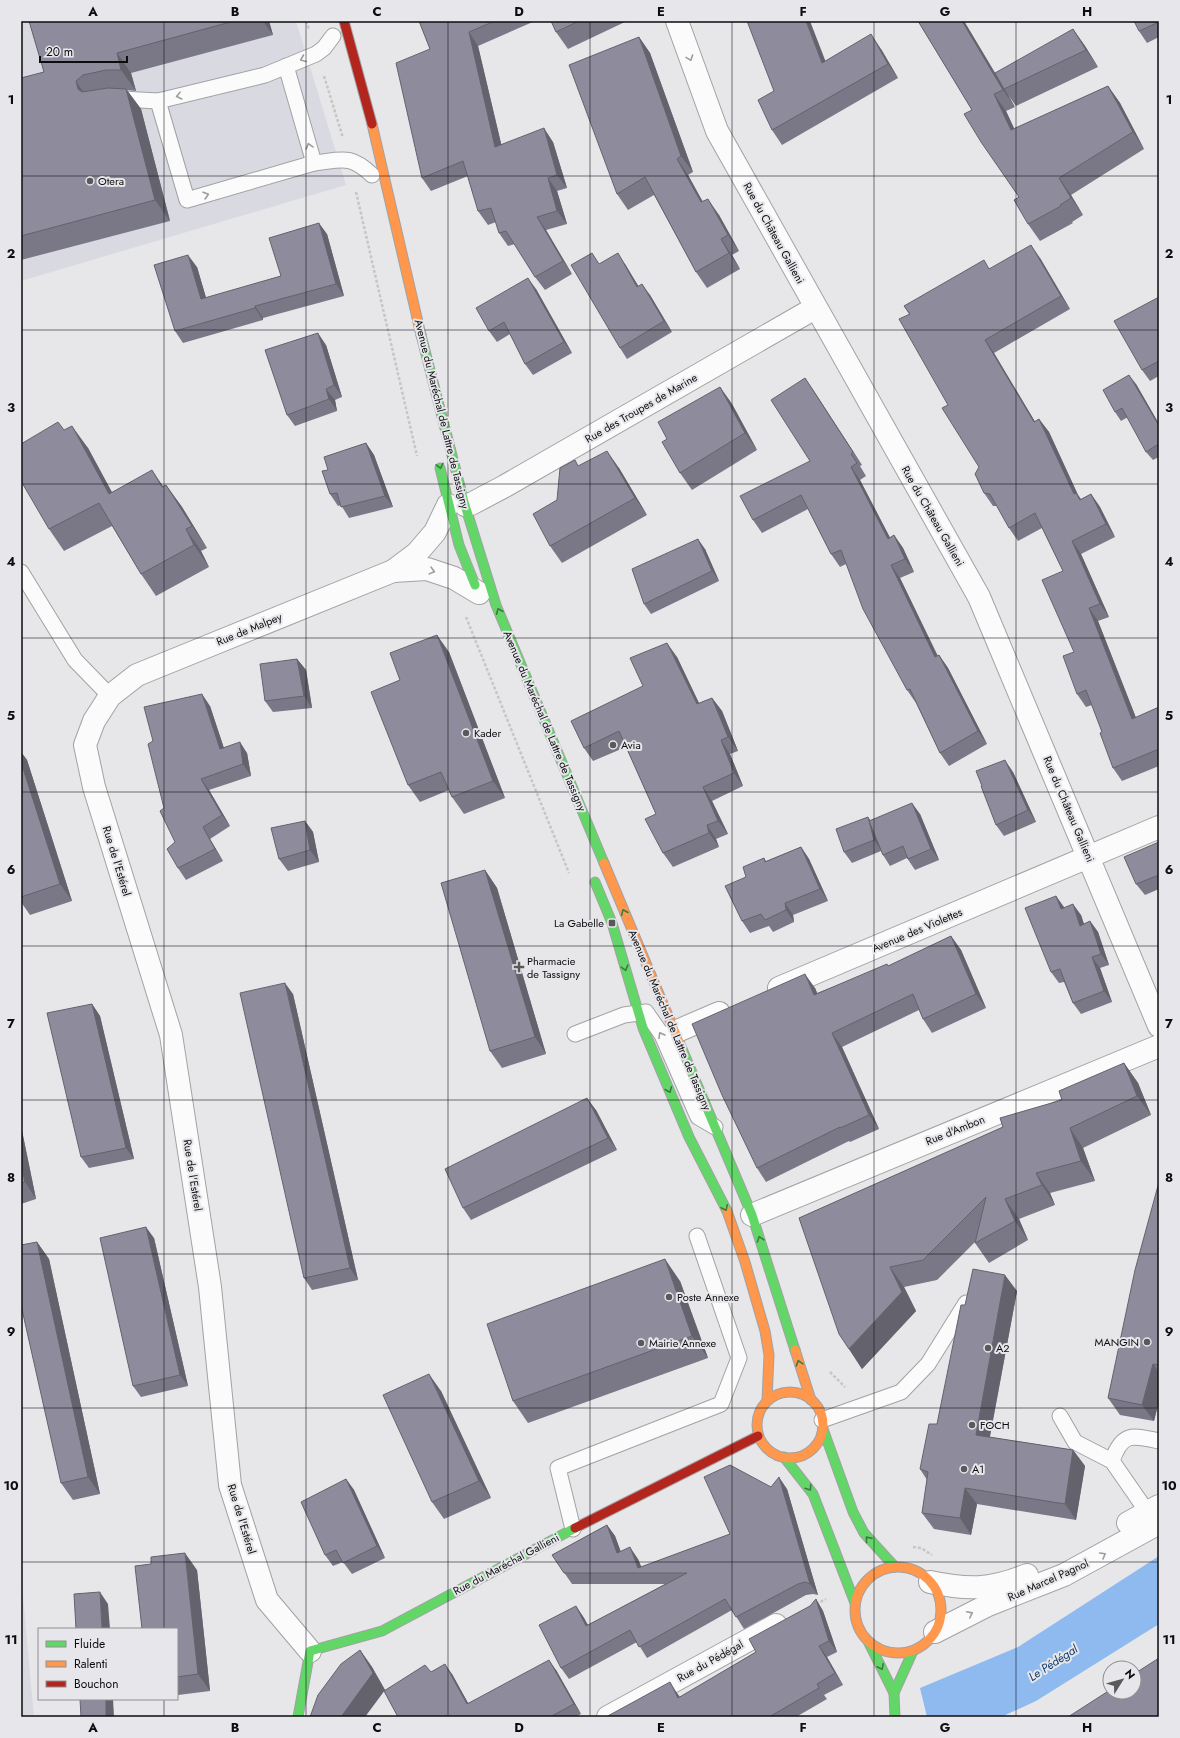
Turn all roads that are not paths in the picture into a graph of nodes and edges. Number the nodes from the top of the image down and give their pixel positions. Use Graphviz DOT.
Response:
graph roads {
  1 [pos="344,21"];
  2 [pos="677,21"];
  3 [pos="332,32"];
  4 [pos="337,50"];
  5 [pos="286,66"];
  6 [pos="158,101"];
  7 [pos="98,104"];
  8 [pos="368,160"];
  9 [pos="314,163"];
  10 [pos="373,179"];
  11 [pos="815,308"];
  12 [pos="438,459"];
  13 [pos="457,505"];
  14 [pos="393,571"];
  15 [pos="21,572"];
  16 [pos="480,597"];
  17 [pos="110,696"];
  18 [pos="1159,827"];
  19 [pos="1089,857"];
  20 [pos="591,872"];
  21 [pos="762,995"];
  22 [pos="741,1004"];
  23 [pos="638,1013"];
  24 [pos="1159,1026"];
  25 [pos="675,1032"];
  26 [pos="575,1034"];
  27 [pos="1159,1046"];
  28 [pos="714,1127"];
  29 [pos="752,1215"];
  30 [pos="697,1236"];
  31 [pos="966,1303"];
  32 [pos="767,1400"];
  33 [pos="810,1400"];
  34 [pos="1060,1416"];
  35 [pos="822,1424"];
  36 [pos="758,1436"];
  37 [pos="1159,1441"];
  38 [pos="784,1457"];
  39 [pos="1112,1461"];
  40 [pos="1155,1514"];
  41 [pos="573,1529"];
  42 [pos="895,1567"];
  43 [pos="930,1582"];
  44 [pos="855,1603"];
  45 [pos="792,1617"];
  46 [pos="936,1632"];
  47 [pos="868,1641"];
  48 [pos="310,1651"];
  49 [pos="913,1651"];
  50 [pos="894,1697"];
  51 [pos="298,1717"];
  52 [pos="608,1717"];
  53 [pos="895,1717"];
  1 -- 13 [label="main road, Avenue du Maréchal de Lattre de Tassigny"];
  2 -- 11 [label="street, Rue du Château Gallieni, one-way"];
  3 -- 4 [label="main road"];
  3 -- 5 [label="lane, one-way"];
  5 -- 6 [label="lane, one-way"];
  9 -- 5 [label="lane, one-way"];
  6 -- 7 [label="lane"];
  6 -- 9 [label="lane, one-way"];
  8 -- 10 [label="main road"];
  9 -- 10 [label="lane"];
  11 -- 13 [label="street, Rue des Troupes de Marine"];
  11 -- 19 [label="street, Rue du Château Gallieni"];
  12 -- 13 [label="main road, Avenue du Maréchal de Lattre de Tassigny, one-way"];
  13 -- 14 [label="street, Rue de Malpey"];
  13 -- 16 [label="main road, Avenue du Maréchal de Lattre de Tassigny"];
  25 -- 13 [label="main road, Avenue du Maréchal de Lattre de Tassigny, one-way"];
  14 -- 16 [label="street, Rue de Malpey, one-way"];
  14 -- 17 [label="street, Rue de Malpey"];
  15 -- 17 [label="lane"];
  17 -- 48 [label="street, Rue de l'Estérel"];
  18 -- 19 [label="street, Avenue des Violettes"];
  19 -- 21 [label="street, Avenue des Violettes"];
  19 -- 24 [label="street, Rue du Château Gallieni"];
  20 -- 23 [label="main road, Avenue du Maréchal de Lattre de Tassigny, one-way"];
  22 -- 25 [label="street"];
  23 -- 26 [label="lane"];
  28 -- 23 [label="lane, one-way"];
  23 -- 32 [label="main road, Avenue du Maréchal de Lattre de Tassigny, one-way"];
  25 -- 28 [label="main road, Avenue du Maréchal de Lattre de Tassigny"];
  27 -- 29 [label="street, Rue d'Ambon"];
  28 -- 29 [label="main road, Avenue du Maréchal de Lattre de Tassigny"];
  33 -- 29 [label="main road, Avenue du Maréchal de Lattre de Tassigny, one-way"];
  30 -- 41 [label="lane"];
  31 -- 35 [label="lane"];
  32 -- 33 [label="main road"];
  32 -- 36 [label="main road"];
  33 -- 35 [label="main road"];
  34 -- 39 [label="lane"];
  35 -- 38 [label="main road"];
  42 -- 35 [label="main road, one-way"];
  36 -- 38 [label="main road"];
  36 -- 41 [label="main road, Rue du Maréchal Gallieni"];
  37 -- 39 [label="lane"];
  38 -- 44 [label="main road, one-way"];
  39 -- 40 [label="lane"];
  40 -- 43 [label="street, Rue Marcel Pagnol"];
  46 -- 40 [label="street, Rue Marcel Pagnol, one-way"];
  41 -- 48 [label="main road, Rue du Maréchal Gallieni"];
  42 -- 43 [label="main road"];
  42 -- 44 [label="main road"];
  43 -- 46 [label="main road"];
  44 -- 47 [label="main road"];
  45 -- 52 [label="street, Rue du Pédégal"];
  46 -- 49 [label="main road"];
  47 -- 49 [label="main road"];
  47 -- 50 [label="main road, one-way"];
  48 -- 51 [label="main road"];
  49 -- 50 [label="main road"];
  50 -- 53 [label="main road"];
}
